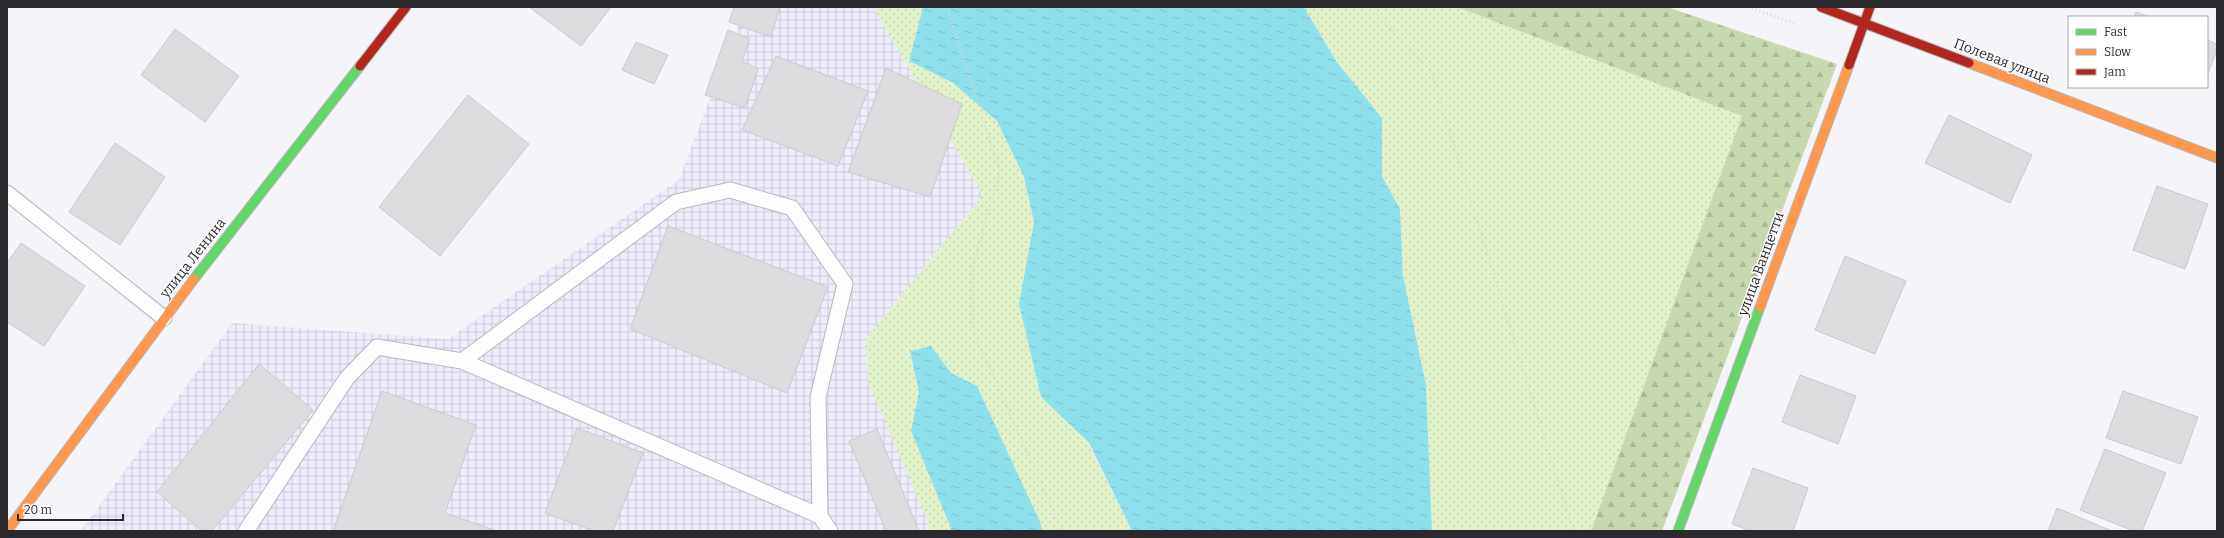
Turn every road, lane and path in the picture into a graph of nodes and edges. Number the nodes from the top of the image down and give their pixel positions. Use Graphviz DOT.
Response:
graph roads {
  1 [pos="406,7"];
  2 [pos="947,7"];
  3 [pos="1371,7"];
  4 [pos="1748,7"];
  5 [pos="1821,7"];
  6 [pos="1870,7"];
  7 [pos="1865,23"];
  8 [pos="1798,25"];
  9 [pos="2217,158"];
  10 [pos="7,194"];
  11 [pos="164,318"];
  12 [pos="462,361"];
  13 [pos="1679,435"];
  14 [pos="820,516"];
  15 [pos="7,531"];
  16 [pos="246,531"];
  17 [pos="830,531"];
  18 [pos="1062,531"];
  19 [pos="1573,531"];
  20 [pos="1642,531"];
  21 [pos="1678,531"];
  1 -- 11 [label="street, улица Ленина"];
  2 -- 18 [label="path"];
  3 -- 19 [label="path"];
  4 -- 8 [label="path"];
  5 -- 7 [label="street, Полевая улица"];
  6 -- 7 [label="street, улица Ванцетти"];
  7 -- 9 [label="street, Полевая улица"];
  7 -- 21 [label="street, улица Ванцетти"];
  10 -- 11 [label="lane"];
  11 -- 15 [label="street, улица Ленина"];
  12 -- 14 [label="lane"];
  12 -- 14 [label="lane"];
  12 -- 16 [label="lane"];
  13 -- 20 [label="path"];
  14 -- 17 [label="lane"];
}
